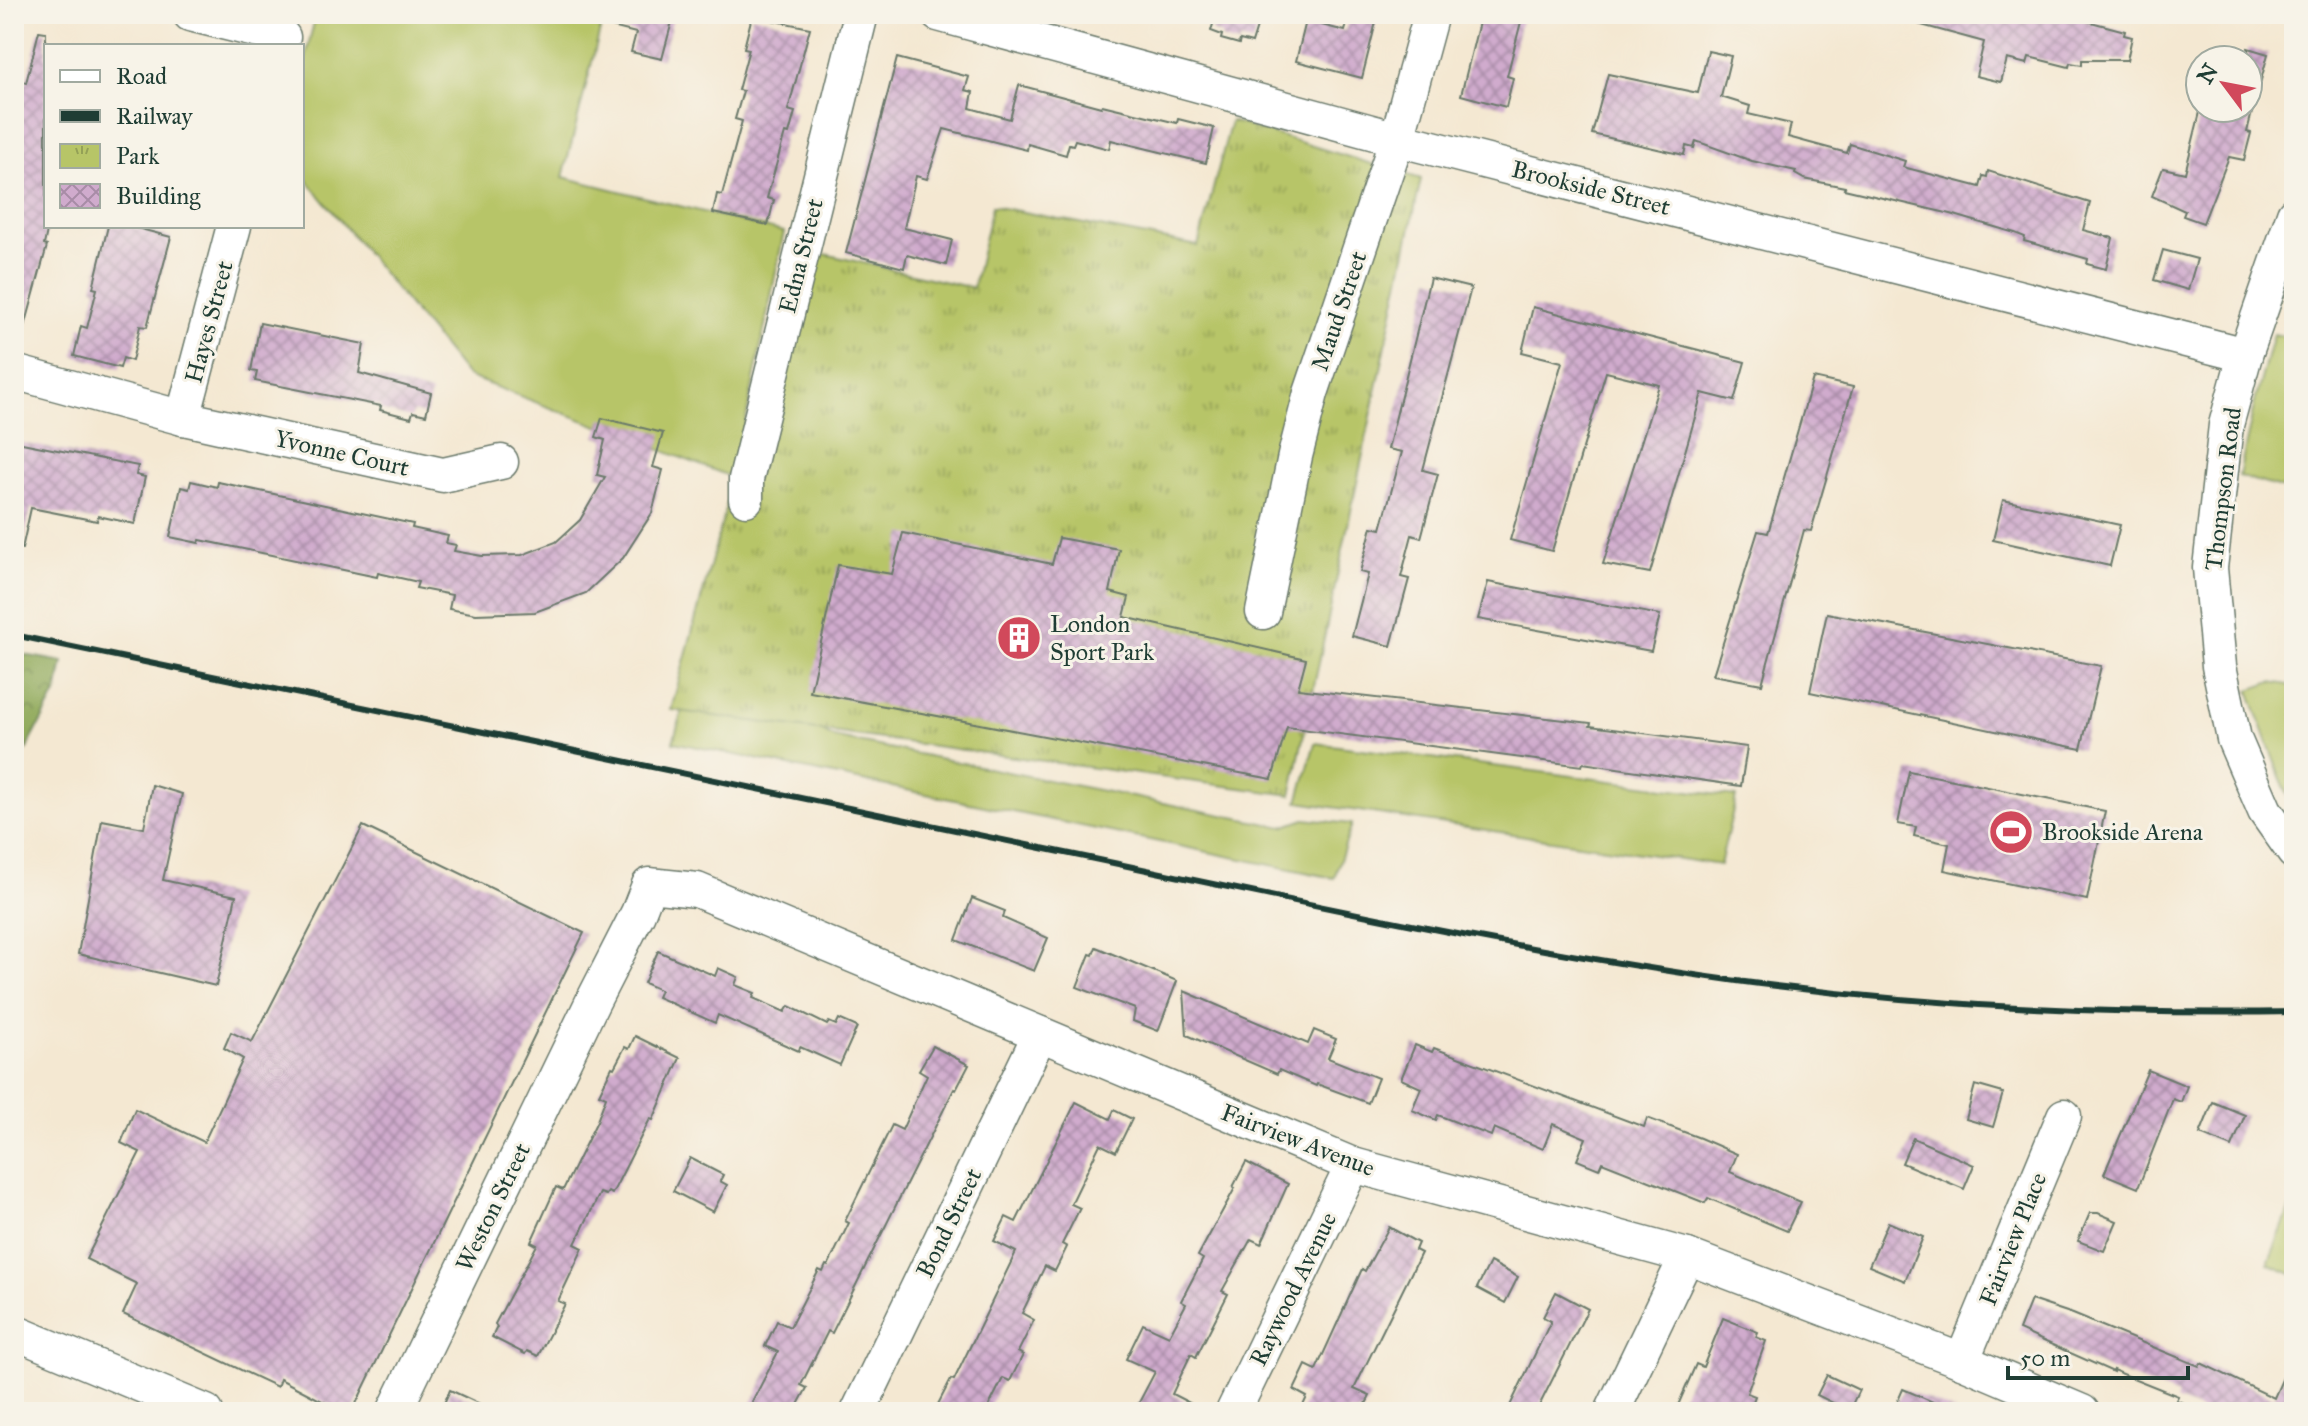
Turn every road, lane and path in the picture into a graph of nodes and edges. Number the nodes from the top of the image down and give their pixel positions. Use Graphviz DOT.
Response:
graph roads {
  1 [pos="190,14"];
  2 [pos="861,14"];
  3 [pos="938,14"];
  4 [pos="1431,14"];
  5 [pos="285,32"];
  6 [pos="1397,139"];
  7 [pos="2294,214"];
  8 [pos="233,228"];
  9 [pos="2245,355"];
  10 [pos="14,372"];
  11 [pos="183,418"];
  12 [pos="501,462"];
  13 [pos="746,499"];
  14 [pos="1263,612"];
  15 [pos="2294,852"];
  16 [pos="592,1003"];
  17 [pos="1040,1034"];
  18 [pos="2064,1116"];
  19 [pos="1353,1165"];
  20 [pos="1687,1256"];
  21 [pos="14,1332"];
  22 [pos="1962,1361"];
  23 [pos="2019,1400"];
  24 [pos="206,1412"];
  25 [pos="394,1412"];
  26 [pos="858,1412"];
  27 [pos="1233,1412"];
  28 [pos="1612,1412"];
  29 [pos="2082,1412"];
  1 -- 5 [label="street"];
  2 -- 13 [label="street, Edna Street"];
  3 -- 6 [label="street, Brookside Street"];
  4 -- 6 [label="street, Maud Street"];
  6 -- 9 [label="street, Brookside Street"];
  6 -- 14 [label="street, Maud Street"];
  7 -- 9 [label="street, Thompson Road"];
  8 -- 11 [label="street, Hayes Street"];
  9 -- 15 [label="street, Thompson Road"];
  10 -- 11 [label="street, Yvonne Court"];
  11 -- 12 [label="street, Yvonne Court"];
  16 -- 17 [label="street, Fairview Avenue"];
  16 -- 25 [label="street, Weston Street"];
  17 -- 19 [label="street, Fairview Avenue"];
  17 -- 26 [label="street, Bond Street"];
  18 -- 22 [label="street, Fairview Place"];
  19 -- 20 [label="street, Fairview Avenue"];
  19 -- 27 [label="street, Raywood Avenue"];
  20 -- 22 [label="street, Fairview Avenue"];
  20 -- 28 [label="street"];
  21 -- 24 [label="street"];
  22 -- 23 [label="street, Fairview Avenue"];
  23 -- 29 [label="street, Fairview Avenue"];
}
